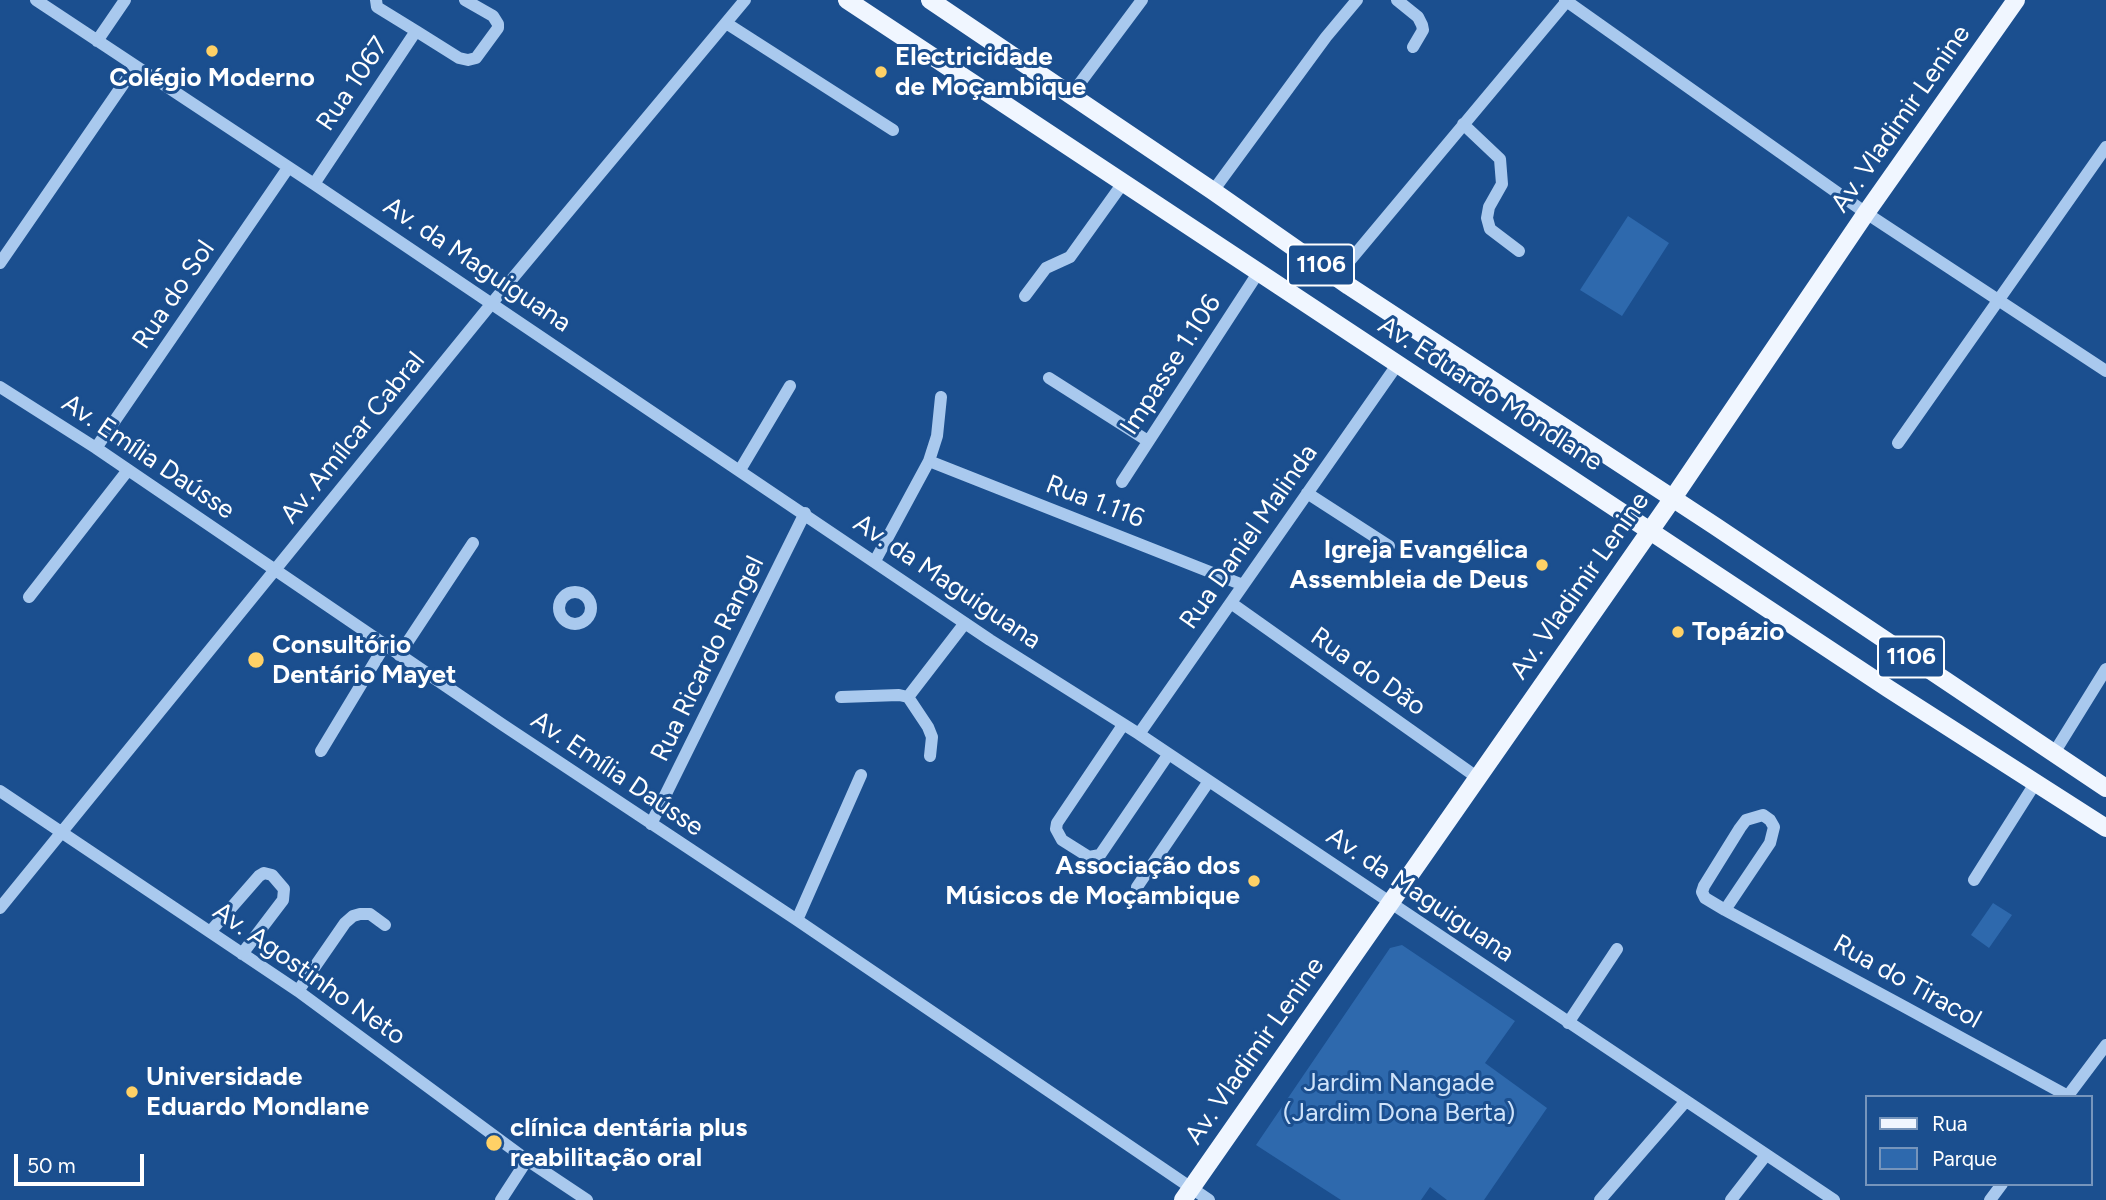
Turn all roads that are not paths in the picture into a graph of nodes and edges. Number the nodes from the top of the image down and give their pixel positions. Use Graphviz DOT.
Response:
graph roads {
  1 [pos="36,0"];
  2 [pos="125,0"];
  3 [pos="376,0"];
  4 [pos="465,0"];
  5 [pos="746,0"];
  6 [pos="847,0"];
  7 [pos="930,0"];
  8 [pos="1142,0"];
  9 [pos="1357,0"];
  10 [pos="1398,0"];
  11 [pos="2016,0"];
  12 [pos="1566,1"];
  13 [pos="726,23"];
  14 [pos="416,31"];
  15 [pos="97,41"];
  16 [pos="1413,47"];
  17 [pos="135,67"];
  18 [pos="1071,95"];
  19 [pos="1463,124"];
  20 [pos="892,130"];
  21 [pos="2106,147"];
  22 [pos="288,168"];
  23 [pos="1123,183"];
  24 [pos="314,184"];
  25 [pos="1213,191"];
  26 [pos="1867,213"];
  27 [pos="1519,251"];
  28 [pos="0,263"];
  29 [pos="1258,273"];
  30 [pos="1337,276"];
  31 [pos="1026,296"];
  32 [pos="1998,300"];
  33 [pos="492,303"];
  34 [pos="1397,365"];
  35 [pos="2106,371"];
  36 [pos="1049,378"];
  37 [pos="790,386"];
  38 [pos="0,387"];
  39 [pos="941,397"];
  40 [pos="1148,441"];
  41 [pos="1898,443"];
  42 [pos="96,449"];
  43 [pos="929,461"];
  44 [pos="740,470"];
  45 [pos="128,471"];
  46 [pos="1122,482"];
  47 [pos="1307,493"];
  48 [pos="1673,498"];
  49 [pos="805,513"];
  50 [pos="1651,530"];
  51 [pos="473,543"];
  52 [pos="1389,546"];
  53 [pos="876,561"];
  54 [pos="275,570"];
  55 [pos="1243,585"];
  56 [pos="29,597"];
  57 [pos="1231,603"];
  58 [pos="965,623"];
  59 [pos="385,645"];
  60 [pos="399,654"];
  61 [pos="2106,669"];
  62 [pos="841,697"];
  63 [pos="908,697"];
  64 [pos="1123,725"];
  65 [pos="1139,734"];
  66 [pos="321,751"];
  67 [pos="2054,753"];
  68 [pos="1168,755"];
  69 [pos="930,756"];
  70 [pos="861,775"];
  71 [pos="1478,778"];
  72 [pos="1209,781"];
  73 [pos="2036,782"];
  74 [pos="2106,788"];
  75 [pos="0,791"];
  76 [pos="651,824"];
  77 [pos="2106,828"];
  78 [pos="62,833"];
  79 [pos="1974,880"];
  80 [pos="1137,887"];
  81 [pos="1391,902"];
  82 [pos="0,908"];
  83 [pos="1725,910"];
  84 [pos="797,920"];
  85 [pos="385,925"];
  86 [pos="210,932"];
  87 [pos="1617,948"];
  88 [pos="242,954"];
  89 [pos="298,990"];
  90 [pos="1568,1023"];
  91 [pos="2106,1045"];
  92 [pos="2065,1095"];
  93 [pos="2068,1095"];
  94 [pos="1685,1102"];
  95 [pos="1766,1155"];
  96 [pos="527,1160"];
  97 [pos="1187,1194"];
  98 [pos="501,1200"];
  99 [pos="587,1200"];
  100 [pos="1209,1200"];
  101 [pos="1600,1200"];
  102 [pos="1731,1200"];
  103 [pos="1834,1200"];
  1 -- 15 [label="street, Av. da Maguiguana"];
  2 -- 15 [label="street"];
  3 -- 14 [label="street"];
  4 -- 14 [label="street, Rua 1067"];
  5 -- 13 [label="street, Av. Amílcar Cabral"];
  6 -- 23 [label="main road, Av. Eduardo Mondlane / 1106"];
  7 -- 18 [label="main road, Av. Eduardo Mondlane / 1106"];
  8 -- 18 [label="street"];
  9 -- 25 [label="street"];
  10 -- 16 [label="street"];
  11 -- 26 [label="main road, Av. Vladimir Lenine"];
  12 -- 19 [label="street"];
  12 -- 26 [label="street"];
  13 -- 20 [label="street"];
  13 -- 33 [label="street, Av. Amílcar Cabral"];
  14 -- 24 [label="street, Rua 1067"];
  15 -- 17 [label="street, Av. da Maguiguana"];
  17 -- 22 [label="street, Av. da Maguiguana"];
  17 -- 28 [label="street"];
  18 -- 25 [label="main road, Av. Eduardo Mondlane / 1106"];
  19 -- 27 [label="street"];
  19 -- 30 [label="street"];
  21 -- 32 [label="street"];
  22 -- 24 [label="street, Av. da Maguiguana"];
  22 -- 42 [label="street, Rua do Sol"];
  23 -- 29 [label="main road, Av. Eduardo Mondlane / 1106"];
  23 -- 31 [label="street"];
  24 -- 33 [label="street, Av. da Maguiguana"];
  25 -- 30 [label="main road, Av. Eduardo Mondlane / 1106"];
  26 -- 32 [label="street"];
  26 -- 48 [label="main road, Av. Vladimir Lenine"];
  29 -- 34 [label="main road, Av. Eduardo Mondlane / 1106"];
  29 -- 40 [label="street, Impasse 1.106"];
  30 -- 48 [label="main road, Av. Eduardo Mondlane / 1106"];
  32 -- 35 [label="street"];
  32 -- 41 [label="street"];
  33 -- 44 [label="street, Av. da Maguiguana"];
  33 -- 54 [label="street, Av. Amílcar Cabral"];
  34 -- 47 [label="street, Rua Daniel Malinda"];
  34 -- 50 [label="main road, Av. Eduardo Mondlane / 1106"];
  36 -- 40 [label="street"];
  37 -- 44 [label="street"];
  38 -- 42 [label="street, Av. Emília Daússe"];
  39 -- 43 [label="street"];
  40 -- 46 [label="street, Impasse 1.106"];
  42 -- 45 [label="street, Av. Emília Daússe"];
  43 -- 53 [label="street"];
  43 -- 55 [label="street, Rua 1.116"];
  44 -- 49 [label="street, Av. da Maguiguana"];
  45 -- 54 [label="street, Av. Emília Daússe"];
  45 -- 56 [label="street"];
  47 -- 52 [label="street"];
  47 -- 55 [label="street, Rua Daniel Malinda"];
  48 -- 50 [label="main road, Av. Vladimir Lenine"];
  48 -- 67 [label="main road, Av. Eduardo Mondlane / 1106"];
  49 -- 53 [label="street, Av. da Maguiguana"];
  49 -- 76 [label="street, Rua Ricardo Rangel"];
  50 -- 71 [label="main road, Av. Vladimir Lenine"];
  50 -- 73 [label="main road, Av. Eduardo Mondlane"];
  51 -- 60 [label="street"];
  53 -- 58 [label="street, Av. da Maguiguana"];
  54 -- 59 [label="street, Av. Emília Daússe"];
  54 -- 78 [label="street, Av. Amílcar Cabral"];
  55 -- 57 [label="street, Rua Daniel Malinda"];
  57 -- 65 [label="street, Rua Daniel Malinda"];
  57 -- 71 [label="street, Rua do Dão"];
  58 -- 63 [label="street"];
  58 -- 64 [label="street, Av. da Maguiguana"];
  59 -- 60 [label="street, Av. Emília Daússe"];
  59 -- 66 [label="street"];
  60 -- 76 [label="street, Av. Emília Daússe"];
  61 -- 67 [label="street"];
  62 -- 63 [label="street"];
  63 -- 69 [label="street"];
  64 -- 65 [label="street, Av. da Maguiguana"];
  64 -- 68 [label="street"];
  65 -- 68 [label="street, Av. da Maguiguana"];
  67 -- 74 [label="main road, Av. Eduardo Mondlane / 1106"];
  68 -- 72 [label="street, Av. da Maguiguana"];
  70 -- 84 [label="street"];
  71 -- 81 [label="main road, Av. Vladimir Lenine"];
  72 -- 80 [label="street"];
  72 -- 81 [label="street, Av. da Maguiguana"];
  73 -- 77 [label="main road, Av. Eduardo Mondlane"];
  73 -- 79 [label="street"];
  75 -- 78 [label="street, Av. Agostinho Neto"];
  76 -- 84 [label="street, Av. Emília Daússe"];
  78 -- 82 [label="street, Av. Amílcar Cabral"];
  78 -- 86 [label="street, Av. Agostinho Neto"];
  81 -- 90 [label="street, Av. da Maguiguana"];
  81 -- 97 [label="main road, Av. Vladimir Lenine"];
  83 -- 83 [label="street, Rua do Tiracol"];
  83 -- 92 [label="street, Rua do Tiracol"];
  84 -- 97 [label="street, Av. Emília Daússe"];
  85 -- 89 [label="street"];
  86 -- 88 [label="street, Av. Agostinho Neto"];
  86 -- 88 [label="street"];
  87 -- 90 [label="street"];
  88 -- 89 [label="street, Av. Agostinho Neto"];
  89 -- 96 [label="street, Av. Agostinho Neto"];
  90 -- 94 [label="street, Av. da Maguiguana"];
  91 -- 93 [label="street"];
  94 -- 95 [label="street, Av. da Maguiguana"];
  94 -- 101 [label="street"];
  95 -- 102 [label="street"];
  95 -- 103 [label="street, Av. da Maguiguana"];
  96 -- 98 [label="street"];
  96 -- 99 [label="street, Av. Agostinho Neto"];
  97 -- 100 [label="street, Av. Emília Daússe"];
}
